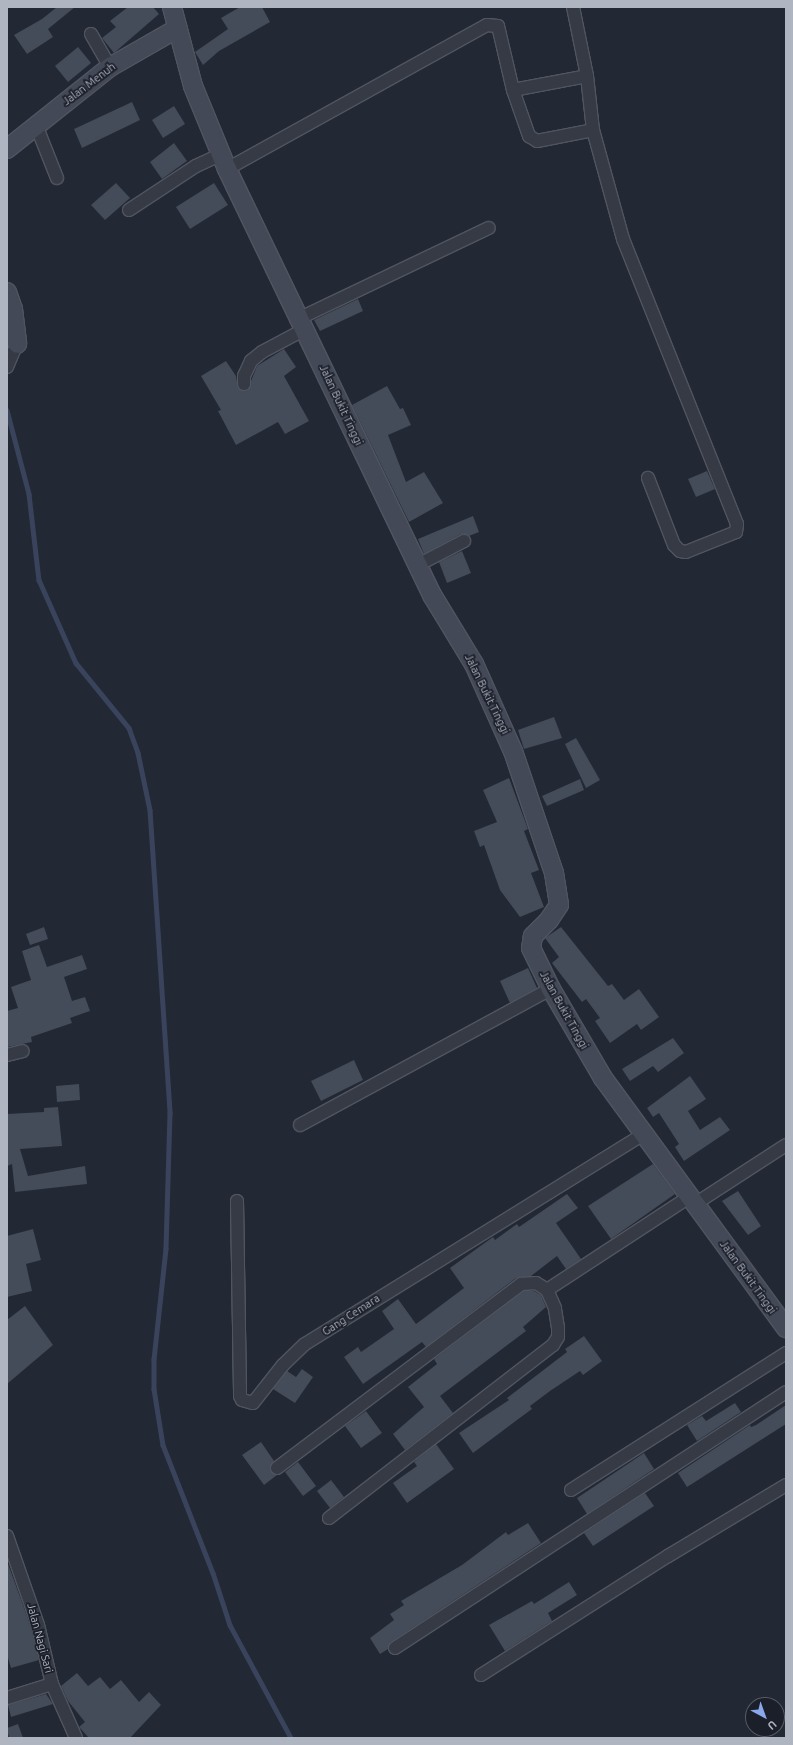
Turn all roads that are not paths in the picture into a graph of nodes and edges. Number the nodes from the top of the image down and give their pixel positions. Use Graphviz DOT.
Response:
graph roads {
  1 [pos="173,7"];
  2 [pos="573,7"];
  3 [pos="178,28"];
  4 [pos="91,34"];
  5 [pos="110,67"];
  6 [pos="587,76"];
  7 [pos="513,90"];
  8 [pos="36,125"];
  9 [pos="593,130"];
  10 [pos="7,149"];
  11 [pos="224,162"];
  12 [pos="57,178"];
  13 [pos="129,210"];
  14 [pos="489,228"];
  15 [pos="7,292"];
  16 [pos="302,324"];
  17 [pos="17,344"];
  18 [pos="7,367"];
  19 [pos="244,384"];
  20 [pos="648,478"];
  21 [pos="464,541"];
  22 [pos="418,565"];
  23 [pos="551,989"];
  24 [pos="23,1051"];
  25 [pos="7,1055"];
  26 [pos="300,1125"];
  27 [pos="644,1134"];
  28 [pos="786,1145"];
  29 [pos="692,1200"];
  30 [pos="237,1201"];
  31 [pos="547,1290"];
  32 [pos="786,1328"];
  33 [pos="786,1353"];
  34 [pos="786,1392"];
  35 [pos="277,1468"];
  36 [pos="786,1486"];
  37 [pos="571,1490"];
  38 [pos="329,1518"];
  39 [pos="7,1536"];
  40 [pos="395,1648"];
  41 [pos="481,1675"];
  42 [pos="52,1684"];
  43 [pos="7,1698"];
  44 [pos="76,1738"];
  1 -- 3 [label="street, Jalan Bukit Tinggi"];
  2 -- 6 [label="street"];
  3 -- 5 [label="street, Jalan Menuh"];
  3 -- 11 [label="street, Jalan Bukit Tinggi"];
  4 -- 5 [label="street"];
  5 -- 8 [label="street, Jalan Menuh"];
  6 -- 7 [label="street"];
  6 -- 9 [label="street"];
  7 -- 9 [label="street"];
  7 -- 11 [label="street"];
  8 -- 10 [label="street, Jalan Menuh"];
  8 -- 12 [label="street"];
  9 -- 20 [label="street"];
  11 -- 13 [label="street"];
  11 -- 16 [label="street, Jalan Bukit Tinggi"];
  14 -- 16 [label="street"];
  15 -- 17 [label="street"];
  16 -- 19 [label="street"];
  16 -- 22 [label="street, Jalan Bukit Tinggi"];
  17 -- 18 [label="street"];
  21 -- 22 [label="street"];
  22 -- 23 [label="street, Jalan Bukit Tinggi"];
  23 -- 26 [label="street"];
  23 -- 27 [label="street, Jalan Bukit Tinggi"];
  24 -- 25 [label="street"];
  27 -- 29 [label="street, Jalan Bukit Tinggi"];
  27 -- 30 [label="street, Gang Cemara"];
  28 -- 29 [label="street"];
  29 -- 31 [label="street"];
  29 -- 32 [label="street, Jalan Bukit Tinggi"];
  31 -- 35 [label="street"];
  31 -- 38 [label="street"];
  33 -- 37 [label="street"];
  34 -- 40 [label="street"];
  36 -- 41 [label="street"];
  39 -- 42 [label="street, Jalan Nagi Sari"];
  42 -- 43 [label="street"];
  42 -- 44 [label="street, Jalan Nagi Sari"];
}
